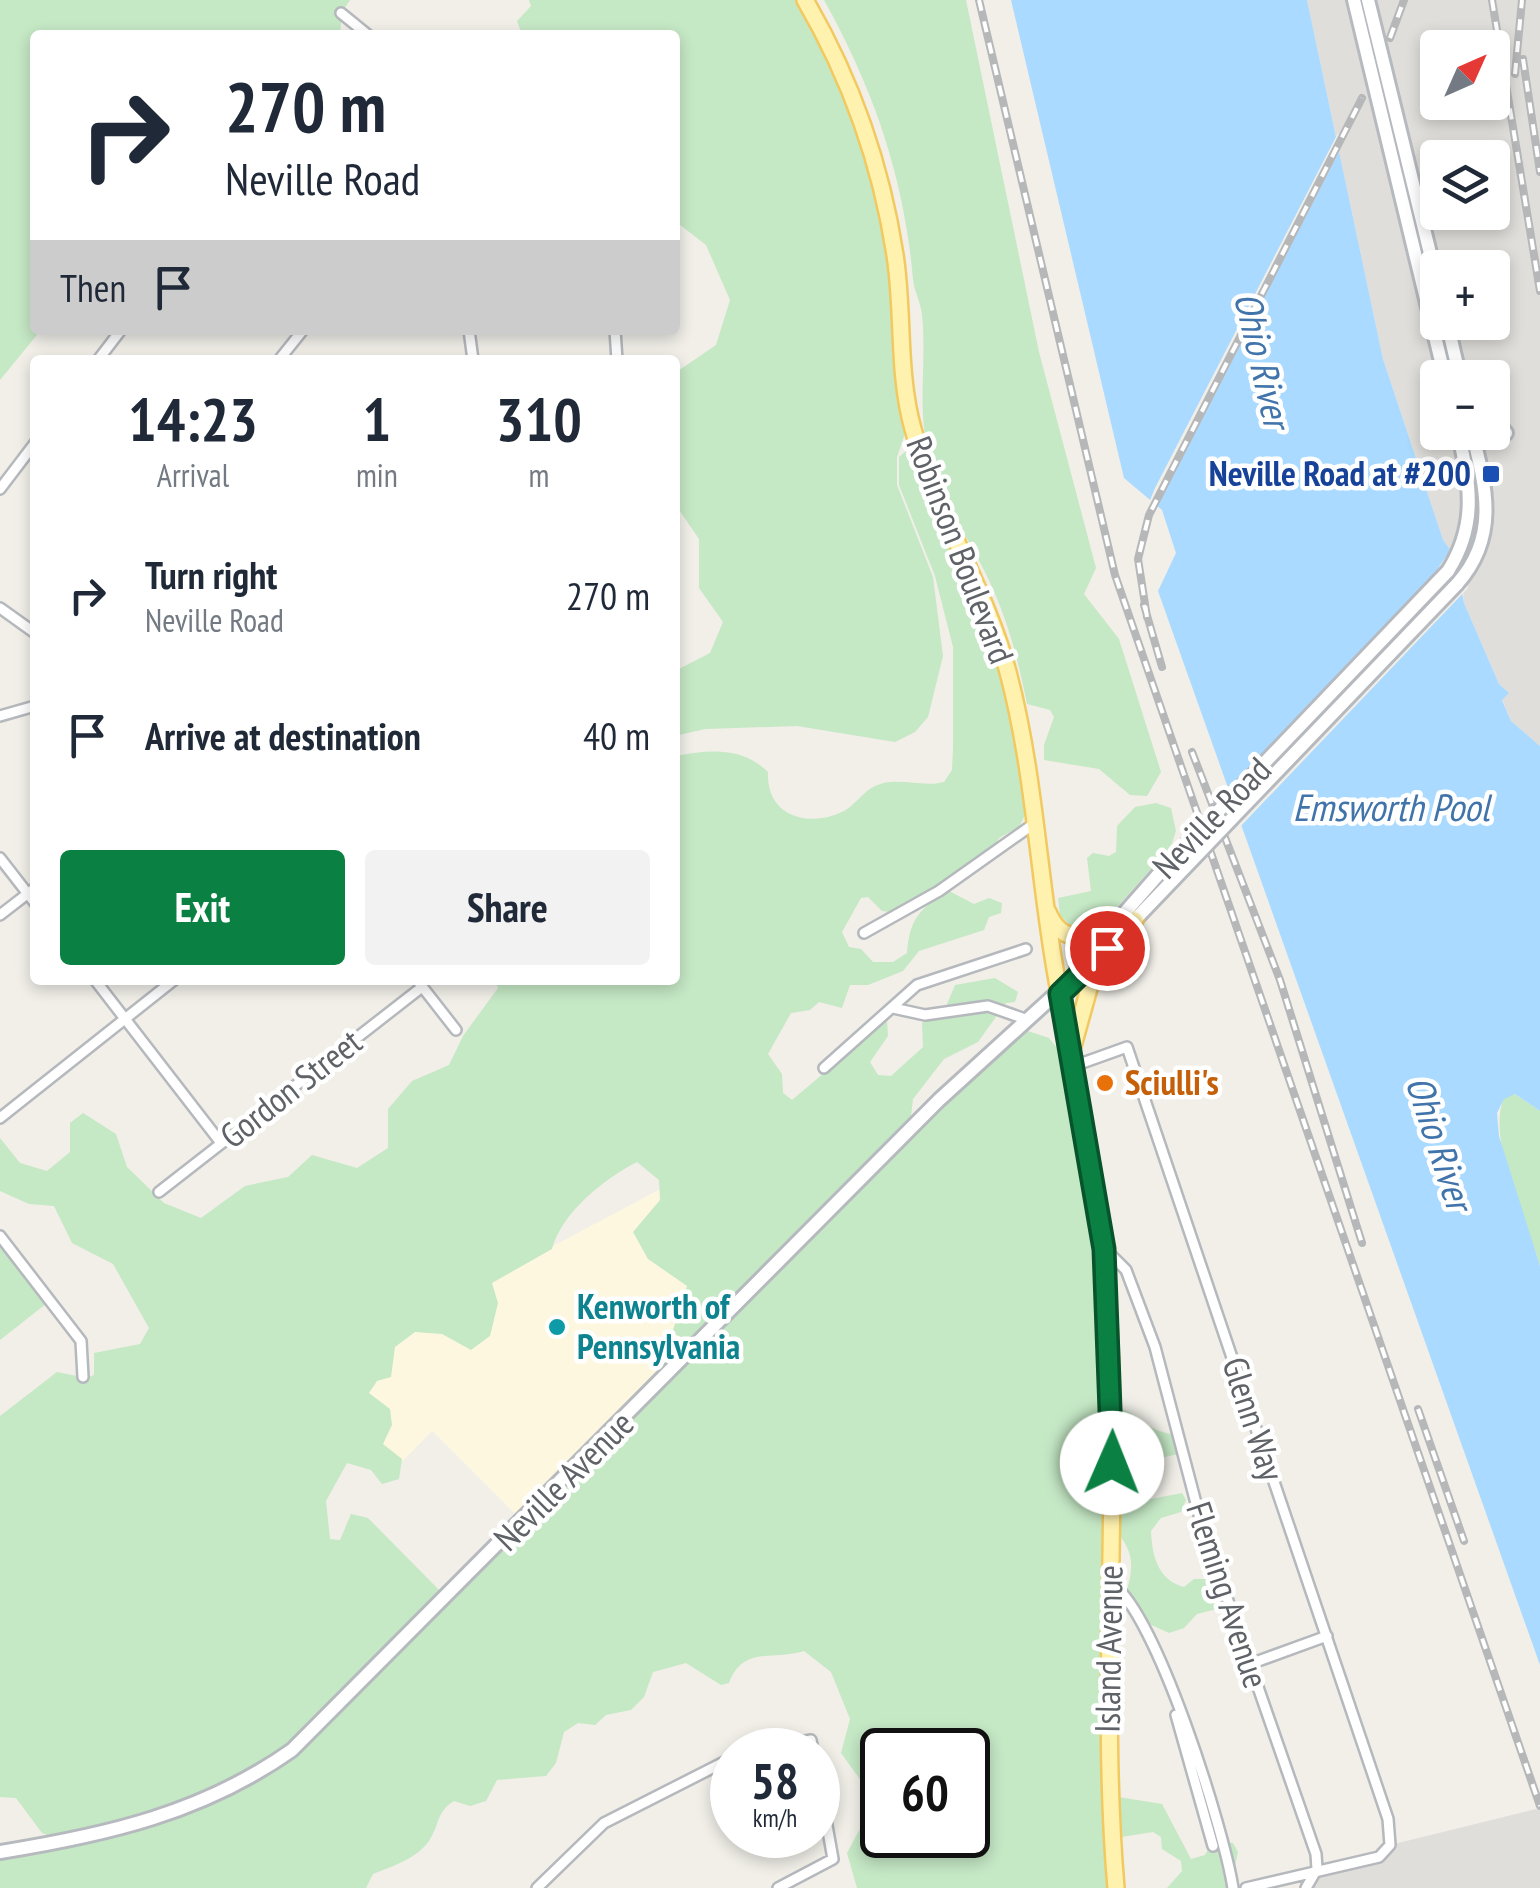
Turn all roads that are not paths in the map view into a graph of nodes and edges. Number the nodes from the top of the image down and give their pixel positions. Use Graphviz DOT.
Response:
graph roads {
  1 [pos="805,0"];
  2 [pos="1354,0"];
  3 [pos="1368,0"];
  4 [pos="341,13"];
  5 [pos="362,30"];
  6 [pos="1429,250"];
  7 [pos="117,335"];
  8 [pos="299,335"];
  9 [pos="102,355"];
  10 [pos="283,355"];
  11 [pos="1441,360"];
  12 [pos="30,450"];
  13 [pos="1461,450"];
  14 [pos="1476,450"];
  15 [pos="0,489"];
  16 [pos="0,608"];
  17 [pos="30,629"];
  18 [pos="30,707"];
  19 [pos="0,716"];
  20 [pos="1037,822"];
  21 [pos="0,858"];
  22 [pos="1168,874"];
  23 [pos="30,890"];
  24 [pos="30,892"];
  25 [pos="1045,903"];
  26 [pos="0,916"];
  27 [pos="1118,920"];
  28 [pos="1135,920"];
  29 [pos="864,932"];
  30 [pos="1026,949"];
  31 [pos="99,985"];
  32 [pos="168,985"];
  33 [pos="418,985"];
  34 [pos="420,985"];
  35 [pos="1060,994"];
  36 [pos="893,1008"];
  37 [pos="125,1019"];
  38 [pos="1028,1020"];
  39 [pos="456,1030"];
  40 [pos="1073,1060"];
  41 [pos="824,1068"];
  42 [pos="0,1118"];
  43 [pos="222,1143"];
  44 [pos="160,1192"];
  45 [pos="0,1236"];
  46 [pos="1104,1249"];
  47 [pos="83,1377"];
  48 [pos="1110,1582"];
  49 [pos="1327,1636"];
  50 [pos="1250,1664"];
  51 [pos="1172,1698"];
  52 [pos="710,1769"];
  53 [pos="1213,1846"];
  54 [pos="0,1852"];
  55 [pos="833,1858"];
  56 [pos="1317,1869"];
  57 [pos="537,1888"];
  58 [pos="778,1888"];
  59 [pos="1116,1888"];
  60 [pos="1233,1888"];
  61 [pos="1246,1888"];
  62 [pos="1306,1888"];
  1 -- 20 [label="main road, Robinson Boulevard"];
  2 -- 11 [label="main road"];
  3 -- 6 [label="main road"];
  4 -- 5 [label="street"];
  7 -- 9 [label="street"];
  8 -- 10 [label="street"];
  12 -- 15 [label="street"];
  13 -- 22 [label="main road, Neville Road, bridge"];
  14 -- 22 [label="main road, Neville Road, bridge"];
  16 -- 17 [label="street"];
  18 -- 19 [label="street"];
  20 -- 25 [label="main road, Robinson Boulevard"];
  20 -- 29 [label="street"];
  21 -- 23 [label="street"];
  22 -- 27 [label="main road, Neville Road"];
  22 -- 28 [label="main road, Neville Road"];
  24 -- 26 [label="street"];
  25 -- 27 [label="main road"];
  25 -- 35 [label="main road, Robinson Boulevard"];
  27 -- 35 [label="main road, Neville Road"];
  28 -- 35 [label="main road, Neville Road"];
  28 -- 40 [label="main road"];
  30 -- 36 [label="street"];
  31 -- 37 [label="street"];
  32 -- 37 [label="street"];
  33 -- 43 [label="street, Gordon Street"];
  34 -- 39 [label="street"];
  35 -- 38 [label="main road, Neville Avenue"];
  35 -- 40 [label="main road, Island Avenue"];
  36 -- 38 [label="street"];
  36 -- 41 [label="street"];
  37 -- 42 [label="street"];
  37 -- 43 [label="street"];
  38 -- 54 [label="main road, Neville Avenue"];
  40 -- 46 [label="main road, Island Avenue"];
  40 -- 49 [label="street, Glenn Way"];
  43 -- 44 [label="street, Gordon Street"];
  45 -- 47 [label="street"];
  46 -- 48 [label="main road, Island Avenue"];
  46 -- 50 [label="street, Fleming Avenue"];
  48 -- 51 [label="street"];
  48 -- 59 [label="main road, Island Avenue"];
  49 -- 50 [label="street"];
  49 -- 56 [label="street, Glenn Way"];
  50 -- 56 [label="street, Fleming Avenue"];
  51 -- 53 [label="street"];
  51 -- 60 [label="street"];
  52 -- 57 [label="street"];
  55 -- 58 [label="street"];
  56 -- 61 [label="street"];
  56 -- 62 [label="street"];
}
